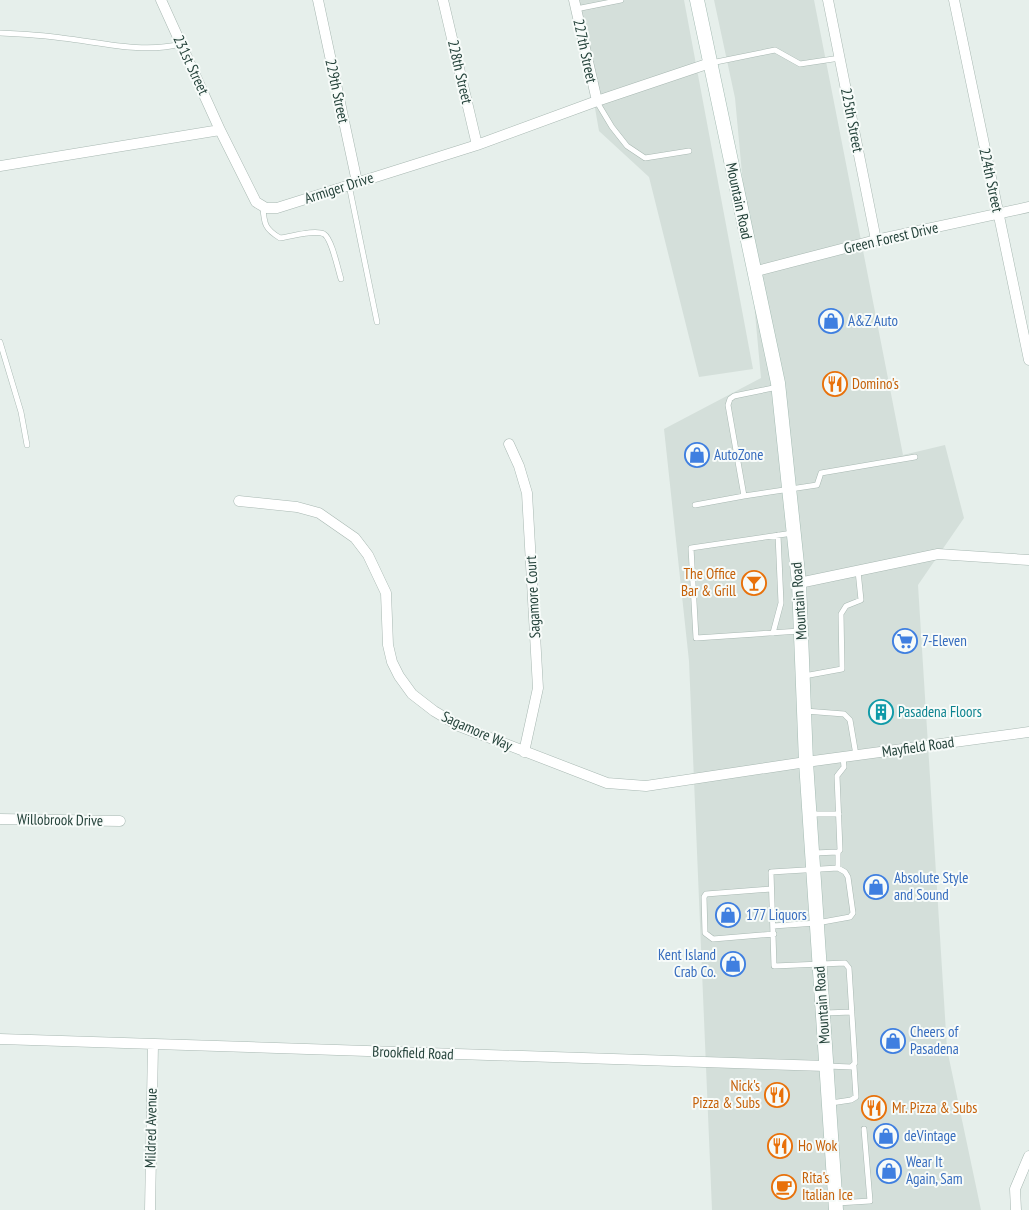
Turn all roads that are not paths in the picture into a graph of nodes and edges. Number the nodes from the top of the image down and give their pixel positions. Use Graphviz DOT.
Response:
graph roads {
  1 [pos="161,0"];
  2 [pos="318,0"];
  3 [pos="444,0"];
  4 [pos="621,0"];
  5 [pos="697,0"];
  6 [pos="828,0"];
  7 [pos="954,0"];
  8 [pos="575,5"];
  9 [pos="0,33"];
  10 [pos="181,44"];
  11 [pos="840,58"];
  12 [pos="710,63"];
  13 [pos="597,101"];
  14 [pos="220,130"];
  15 [pos="477,144"];
  16 [pos="689,151"];
  17 [pos="0,166"];
  18 [pos="352,183"];
  19 [pos="263,206"];
  20 [pos="1029,207"];
  21 [pos="998,213"];
  22 [pos="876,240"];
  23 [pos="753,272"];
  24 [pos="341,279"];
  25 [pos="377,322"];
  26 [pos="0,342"];
  27 [pos="1029,360"];
  28 [pos="778,387"];
  29 [pos="27,444"];
  30 [pos="509,444"];
  31 [pos="915,457"];
  32 [pos="789,489"];
  33 [pos="744,496"];
  34 [pos="239,501"];
  35 [pos="695,505"];
  36 [pos="794,533"];
  37 [pos="778,536"];
  38 [pos="1029,560"];
  39 [pos="858,570"];
  40 [pos="799,583"];
  41 [pos="801,631"];
  42 [pos="773,632"];
  43 [pos="803,676"];
  44 [pos="804,711"];
  45 [pos="1029,732"];
  46 [pos="524,752"];
  47 [pos="856,755"];
  48 [pos="843,757"];
  49 [pos="806,762"];
  50 [pos="810,814"];
  51 [pos="839,814"];
  52 [pos="0,820"];
  53 [pos="120,821"];
  54 [pos="838,852"];
  55 [pos="812,853"];
  56 [pos="838,868"];
  57 [pos="814,869"];
  58 [pos="771,889"];
  59 [pos="817,922"];
  60 [pos="773,926"];
  61 [pos="774,934"];
  62 [pos="820,963"];
  63 [pos="852,1012"];
  64 [pos="823,1013"];
  65 [pos="0,1039"];
  66 [pos="153,1045"];
  67 [pos="826,1066"];
  68 [pos="854,1066"];
  69 [pos="829,1103"];
  70 [pos="864,1130"];
  71 [pos="1029,1156"];
  72 [pos="836,1207"];
  73 [pos="150,1210"];
  74 [pos="1016,1210"];
  1 -- 10 [label="street, 231st Street"];
  2 -- 18 [label="street, 229th Street"];
  3 -- 15 [label="street, 228th Street"];
  4 -- 8 [label="lane"];
  5 -- 12 [label="main road, Mountain Road"];
  6 -- 11 [label="street, 225th Street"];
  7 -- 21 [label="street, 224th Street"];
  8 -- 13 [label="street, 227th Street"];
  9 -- 10 [label="lane"];
  10 -- 14 [label="street, 231st Street"];
  11 -- 12 [label="lane"];
  11 -- 22 [label="street, 225th Street"];
  12 -- 13 [label="street, Armiger Drive"];
  12 -- 23 [label="main road, Mountain Road"];
  13 -- 15 [label="street, Armiger Drive"];
  13 -- 16 [label="lane"];
  14 -- 17 [label="street"];
  14 -- 19 [label="street"];
  15 -- 18 [label="street, Armiger Drive"];
  18 -- 19 [label="street, Armiger Drive"];
  18 -- 25 [label="lane"];
  19 -- 24 [label="lane"];
  20 -- 21 [label="street, Green Forest Drive"];
  21 -- 22 [label="street, Green Forest Drive"];
  21 -- 27 [label="street, 224th Street"];
  22 -- 23 [label="street, Green Forest Drive"];
  23 -- 28 [label="main road, Mountain Road"];
  26 -- 29 [label="lane"];
  28 -- 32 [label="main road, Mountain Road"];
  28 -- 33 [label="lane"];
  30 -- 46 [label="street, Sagamore Court"];
  31 -- 32 [label="lane"];
  32 -- 33 [label="lane"];
  32 -- 36 [label="main road, Mountain Road"];
  33 -- 35 [label="lane"];
  34 -- 46 [label="street, Sagamore Way"];
  36 -- 37 [label="lane"];
  36 -- 40 [label="main road, Mountain Road"];
  37 -- 42 [label="lane"];
  37 -- 42 [label="lane"];
  38 -- 39 [label="street"];
  39 -- 40 [label="street"];
  39 -- 43 [label="lane"];
  40 -- 41 [label="main road, Mountain Road"];
  41 -- 42 [label="lane"];
  41 -- 43 [label="main road, Mountain Road"];
  43 -- 44 [label="main road, Mountain Road"];
  44 -- 47 [label="lane"];
  44 -- 49 [label="main road, Mountain Road"];
  45 -- 47 [label="street, Mayfield Road"];
  46 -- 49 [label="street, Sagamore Way"];
  47 -- 48 [label="street, Mayfield Road"];
  48 -- 49 [label="street, Mayfield Road"];
  48 -- 51 [label="lane"];
  49 -- 50 [label="main road, Mountain Road"];
  50 -- 51 [label="lane"];
  50 -- 55 [label="main road, Mountain Road"];
  51 -- 54 [label="lane"];
  52 -- 53 [label="street, Willobrook Drive"];
  54 -- 55 [label="lane"];
  54 -- 56 [label="lane"];
  55 -- 57 [label="main road, Mountain Road"];
  56 -- 57 [label="lane"];
  56 -- 59 [label="lane"];
  57 -- 58 [label="lane"];
  57 -- 59 [label="main road, Mountain Road"];
  58 -- 60 [label="lane"];
  58 -- 61 [label="lane"];
  59 -- 60 [label="lane"];
  59 -- 62 [label="main road, Mountain Road"];
  60 -- 61 [label="lane"];
  61 -- 62 [label="lane"];
  62 -- 63 [label="lane"];
  62 -- 64 [label="main road, Mountain Road"];
  63 -- 64 [label="lane"];
  63 -- 68 [label="lane"];
  64 -- 67 [label="main road, Mountain Road"];
  65 -- 66 [label="street, Brookfield Road"];
  66 -- 67 [label="street, Brookfield Road"];
  66 -- 73 [label="street, Mildred Avenue"];
  67 -- 68 [label="lane"];
  67 -- 69 [label="main road, Mountain Road"];
  68 -- 69 [label="lane"];
  69 -- 72 [label="main road, Mountain Road"];
  70 -- 72 [label="lane"];
  71 -- 74 [label="street"];
}
